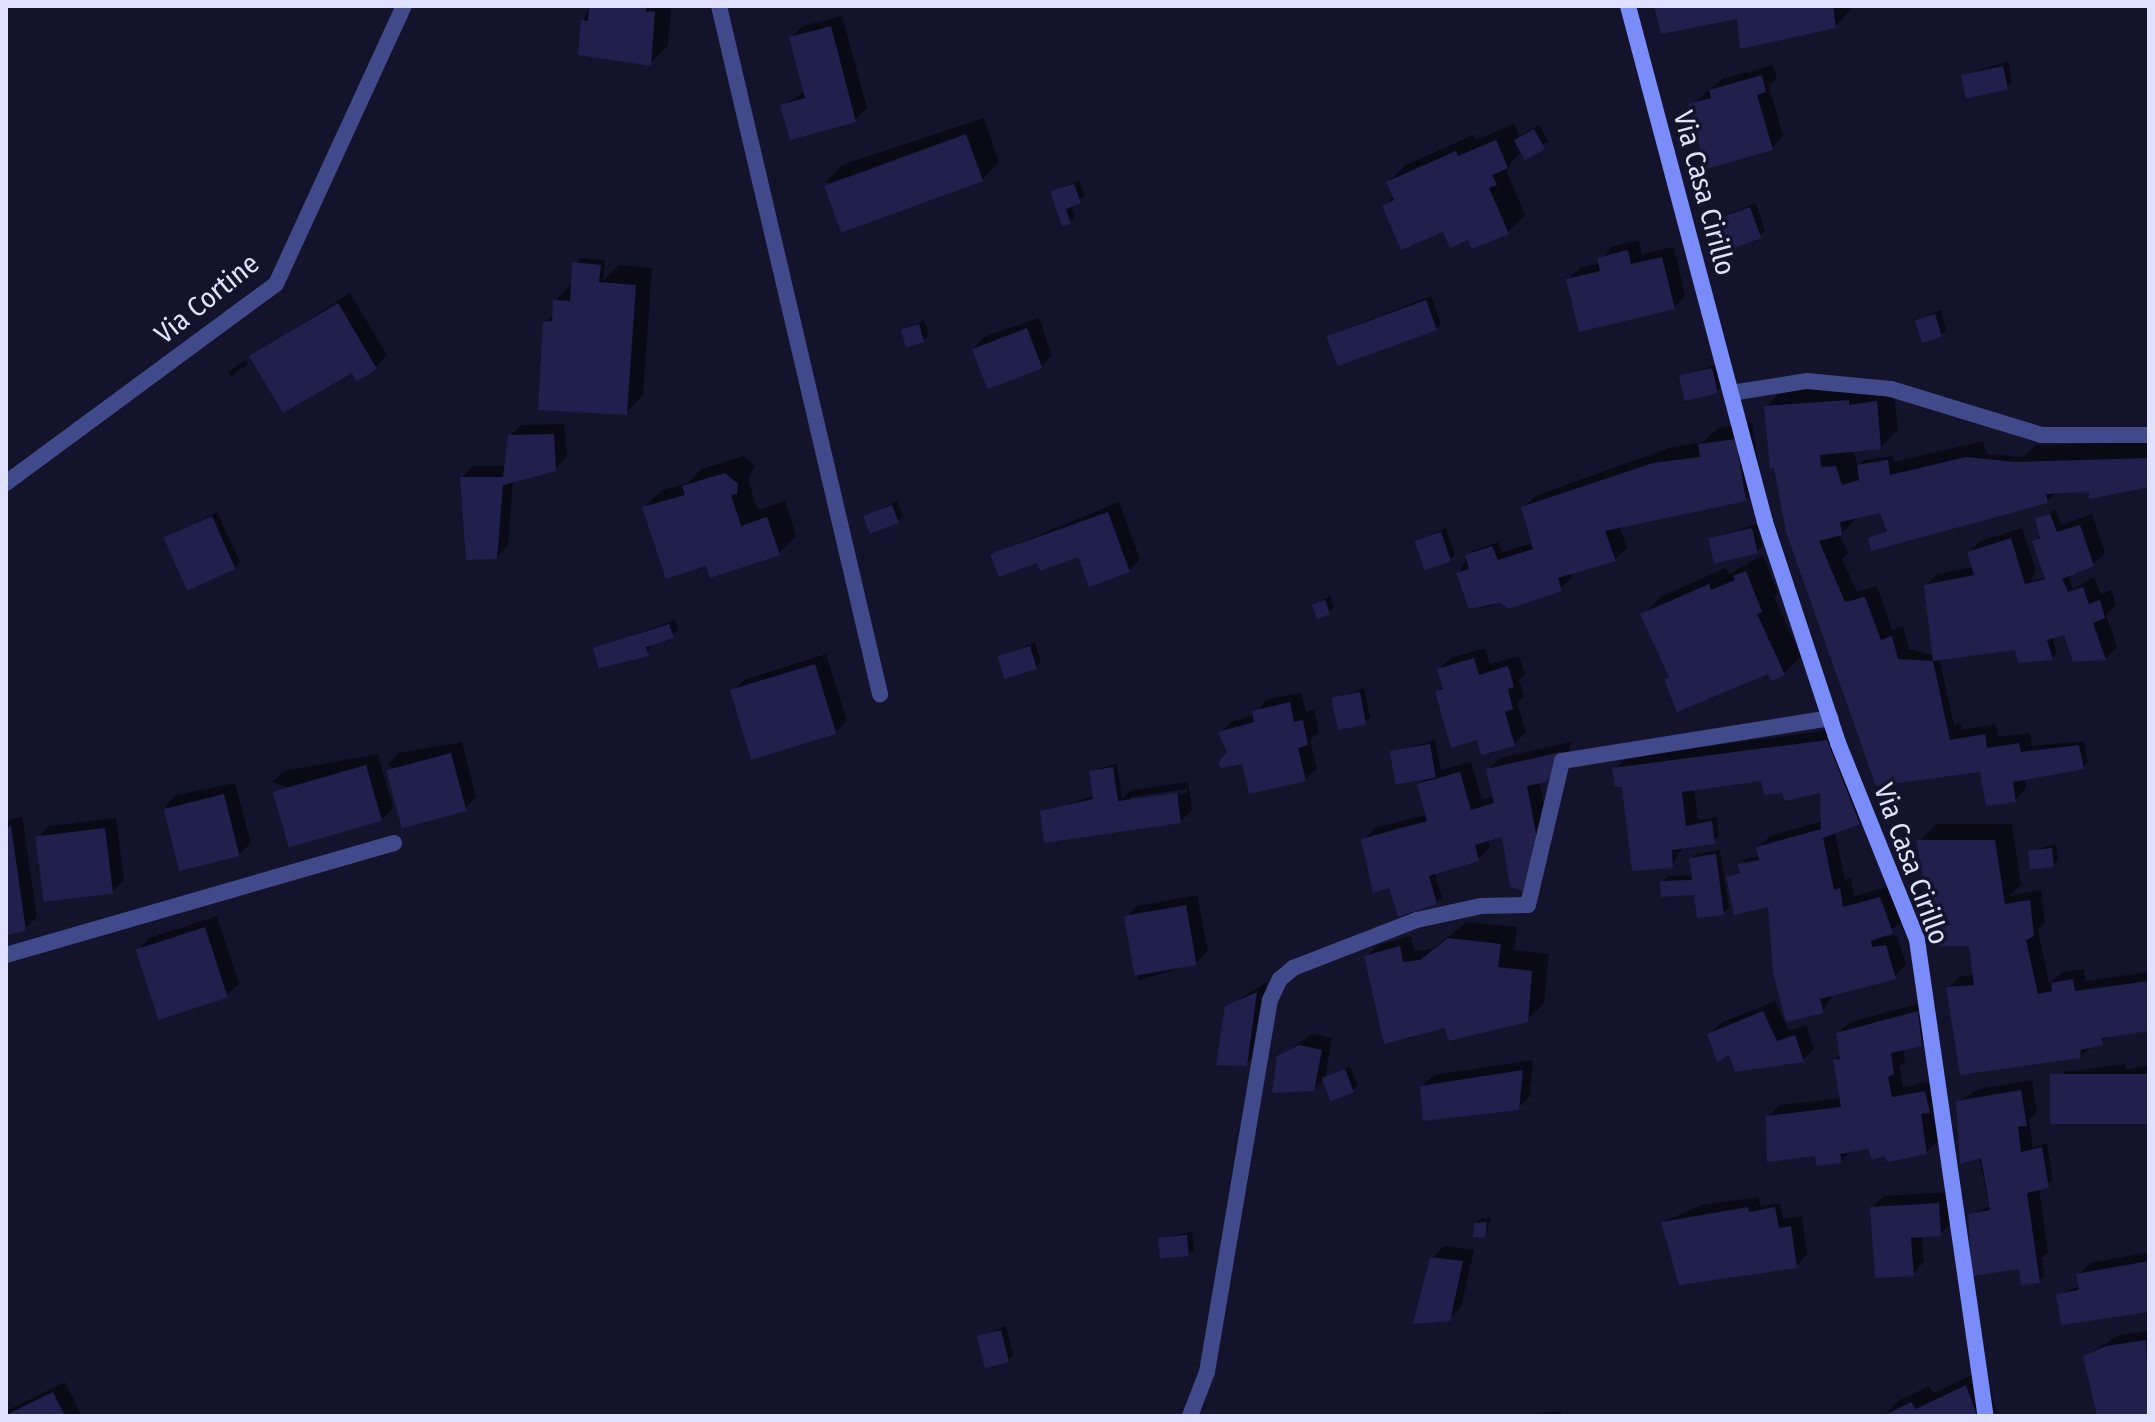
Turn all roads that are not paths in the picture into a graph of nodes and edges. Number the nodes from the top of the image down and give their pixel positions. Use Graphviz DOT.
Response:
graph roads {
  1 [pos="404,6"];
  2 [pos="719,6"];
  3 [pos="1628,6"];
  4 [pos="1731,393"];
  5 [pos="2149,435"];
  6 [pos="6,483"];
  7 [pos="880,694"];
  8 [pos="1831,718"];
  9 [pos="394,843"];
  10 [pos="6,955"];
  11 [pos="1190,1416"];
  12 [pos="1986,1416"];
  1 -- 6 [label="street, Via Cortine"];
  2 -- 7 [label="street"];
  3 -- 4 [label="street, Via Casa Cirillo"];
  4 -- 5 [label="street"];
  4 -- 8 [label="street, Via Casa Cirillo"];
  8 -- 11 [label="street"];
  8 -- 12 [label="street, Via Casa Cirillo"];
  9 -- 10 [label="street"];
}
